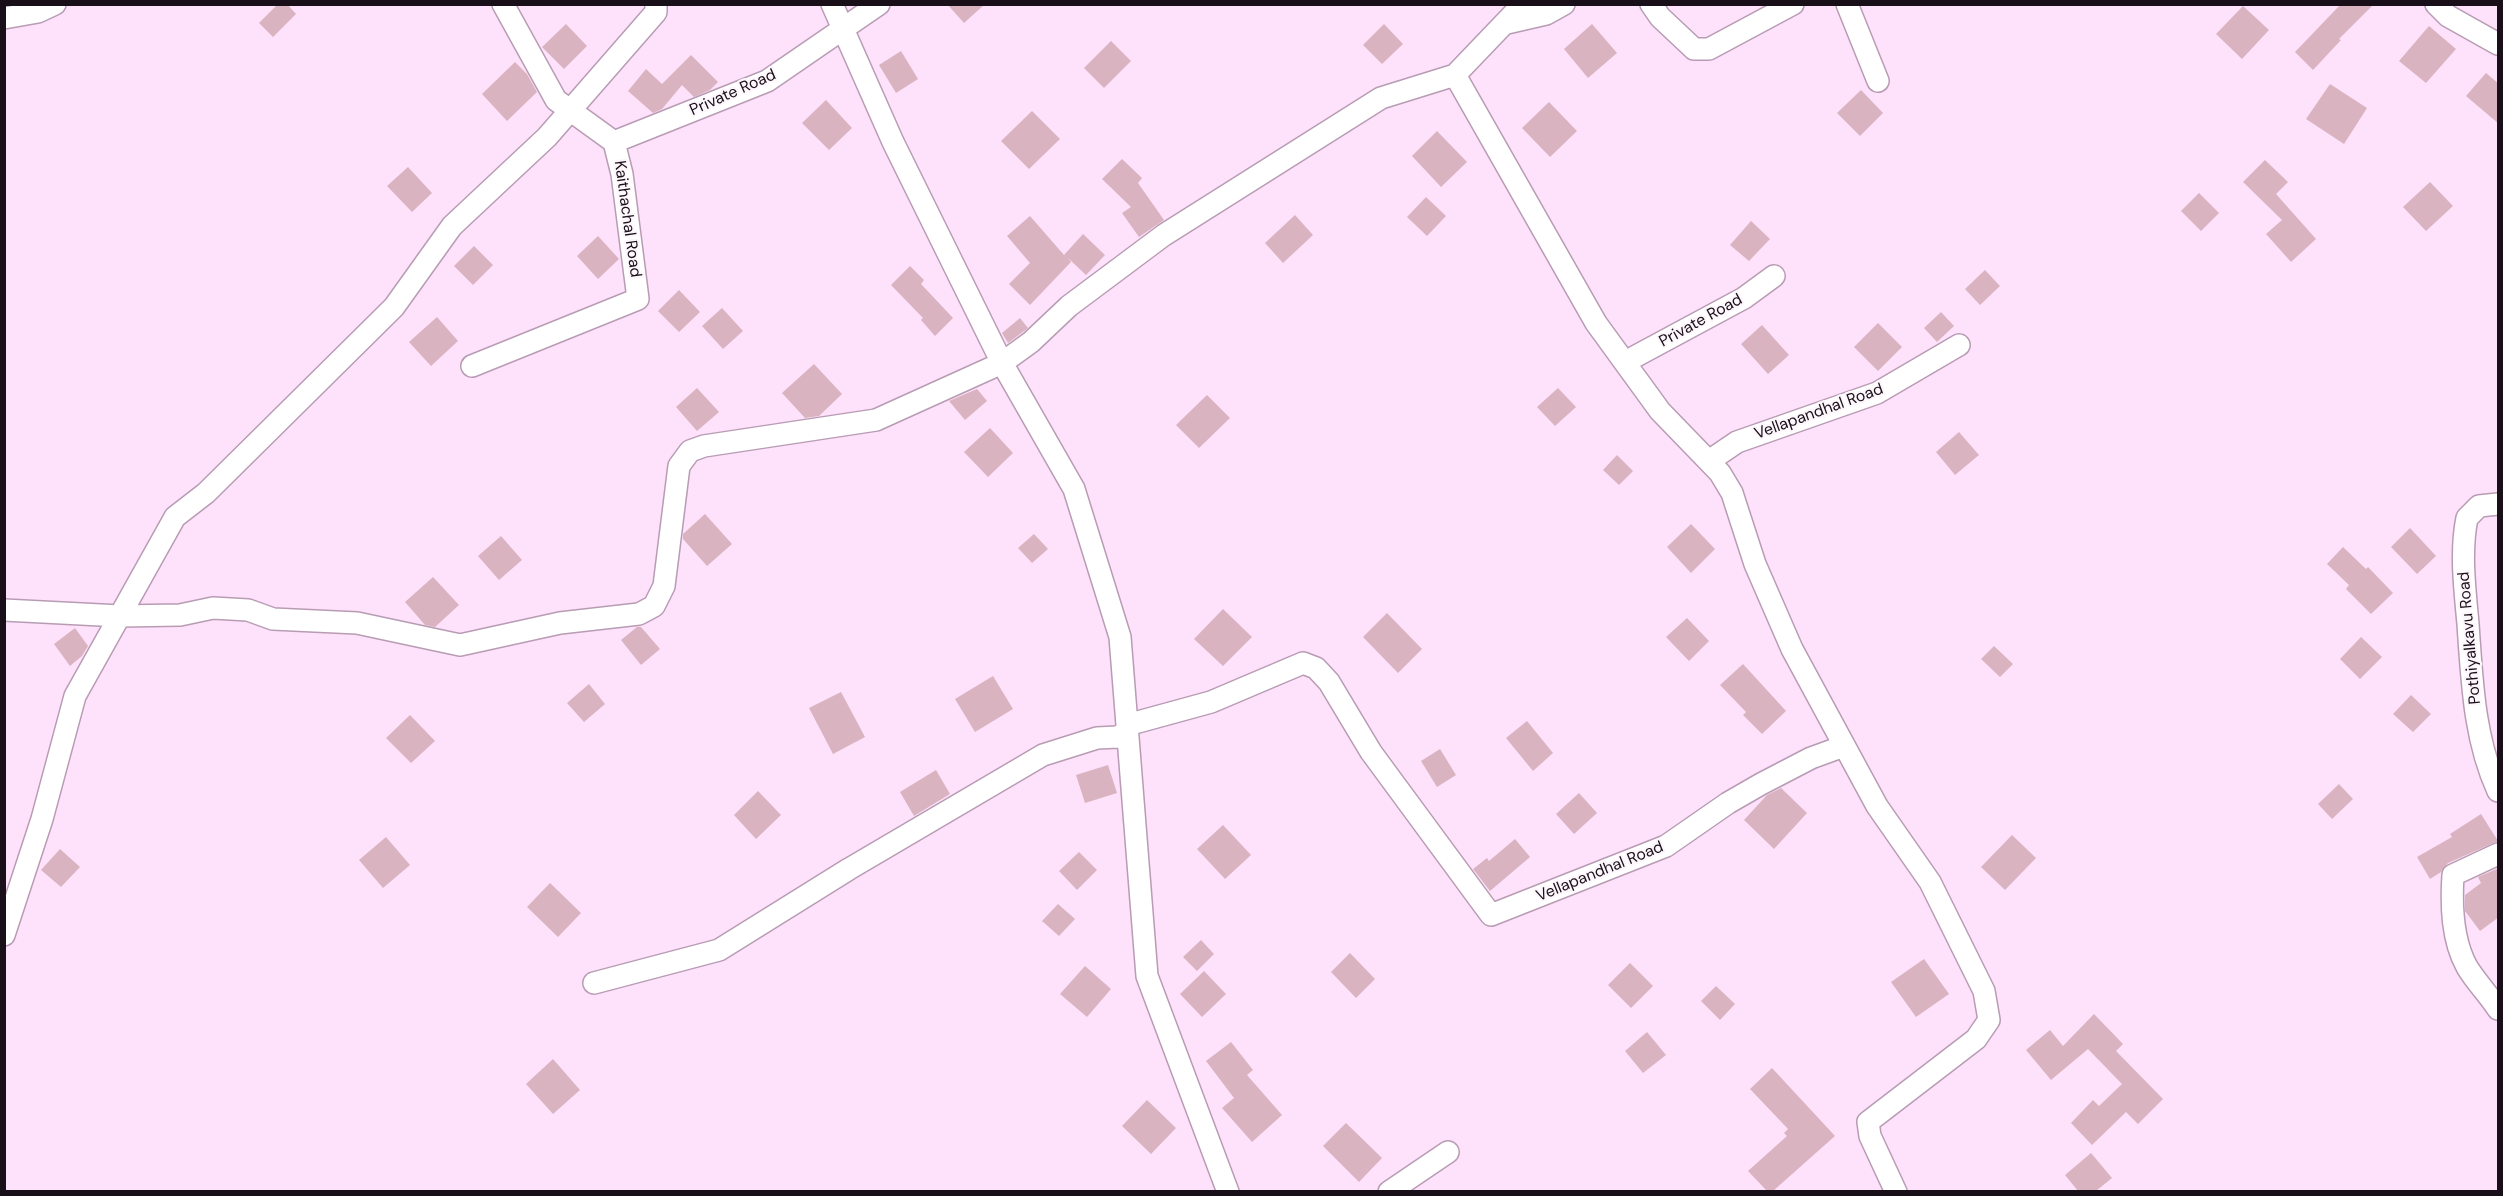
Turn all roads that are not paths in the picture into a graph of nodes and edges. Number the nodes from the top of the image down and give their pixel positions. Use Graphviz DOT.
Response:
graph roads {
  1 [pos="55,4"];
  2 [pos="502,4"];
  3 [pos="656,4"];
  4 [pos="832,4"];
  5 [pos="879,4"];
  6 [pos="1523,4"];
  7 [pos="1564,4"];
  8 [pos="1651,4"];
  9 [pos="1793,4"];
  10 [pos="1847,4"];
  11 [pos="2436,4"];
  12 [pos="4,18"];
  13 [pos="1507,23"];
  14 [pos="842,28"];
  15 [pos="2499,44"];
  16 [pos="1455,75"];
  17 [pos="1878,81"];
  18 [pos="570,110"];
  19 [pos="614,142"];
  20 [pos="1774,276"];
  21 [pos="1959,345"];
  22 [pos="1625,362"];
  23 [pos="1002,363"];
  24 [pos="472,366"];
  25 [pos="1709,461"];
  26 [pos="2499,504"];
  27 [pos="4,610"];
  28 [pos="120,616"];
  29 [pos="1127,728"];
  30 [pos="1844,746"];
  31 [pos="2499,791"];
  32 [pos="2499,854"];
  33 [pos="4,935"];
  34 [pos="594,983"];
  35 [pos="2499,1009"];
  36 [pos="1448,1152"];
  37 [pos="1228,1191"];
  38 [pos="1389,1191"];
  39 [pos="1896,1191"];
  1 -- 12 [label="street"];
  2 -- 18 [label="street, Kaithachal Road"];
  3 -- 18 [label="street"];
  4 -- 14 [label="street"];
  5 -- 14 [label="street"];
  6 -- 13 [label="street"];
  7 -- 13 [label="street"];
  8 -- 9 [label="street"];
  10 -- 17 [label="street"];
  11 -- 15 [label="street"];
  13 -- 16 [label="street"];
  14 -- 19 [label="street, Private Road"];
  14 -- 23 [label="street"];
  16 -- 22 [label="street"];
  16 -- 23 [label="street"];
  18 -- 19 [label="street, Kaithachal Road"];
  18 -- 28 [label="street"];
  19 -- 24 [label="street, Kaithachal Road"];
  20 -- 22 [label="street, Private Road"];
  21 -- 25 [label="street, Vellapandhal Road"];
  22 -- 25 [label="street"];
  23 -- 28 [label="street"];
  23 -- 29 [label="street"];
  25 -- 30 [label="street"];
  26 -- 31 [label="street, Pothiyalkavu Road"];
  27 -- 28 [label="street"];
  28 -- 33 [label="street"];
  29 -- 30 [label="street, Vellapandhal Road"];
  29 -- 34 [label="street"];
  29 -- 37 [label="street"];
  30 -- 39 [label="street"];
  32 -- 35 [label="street"];
  36 -- 38 [label="street"];
}
